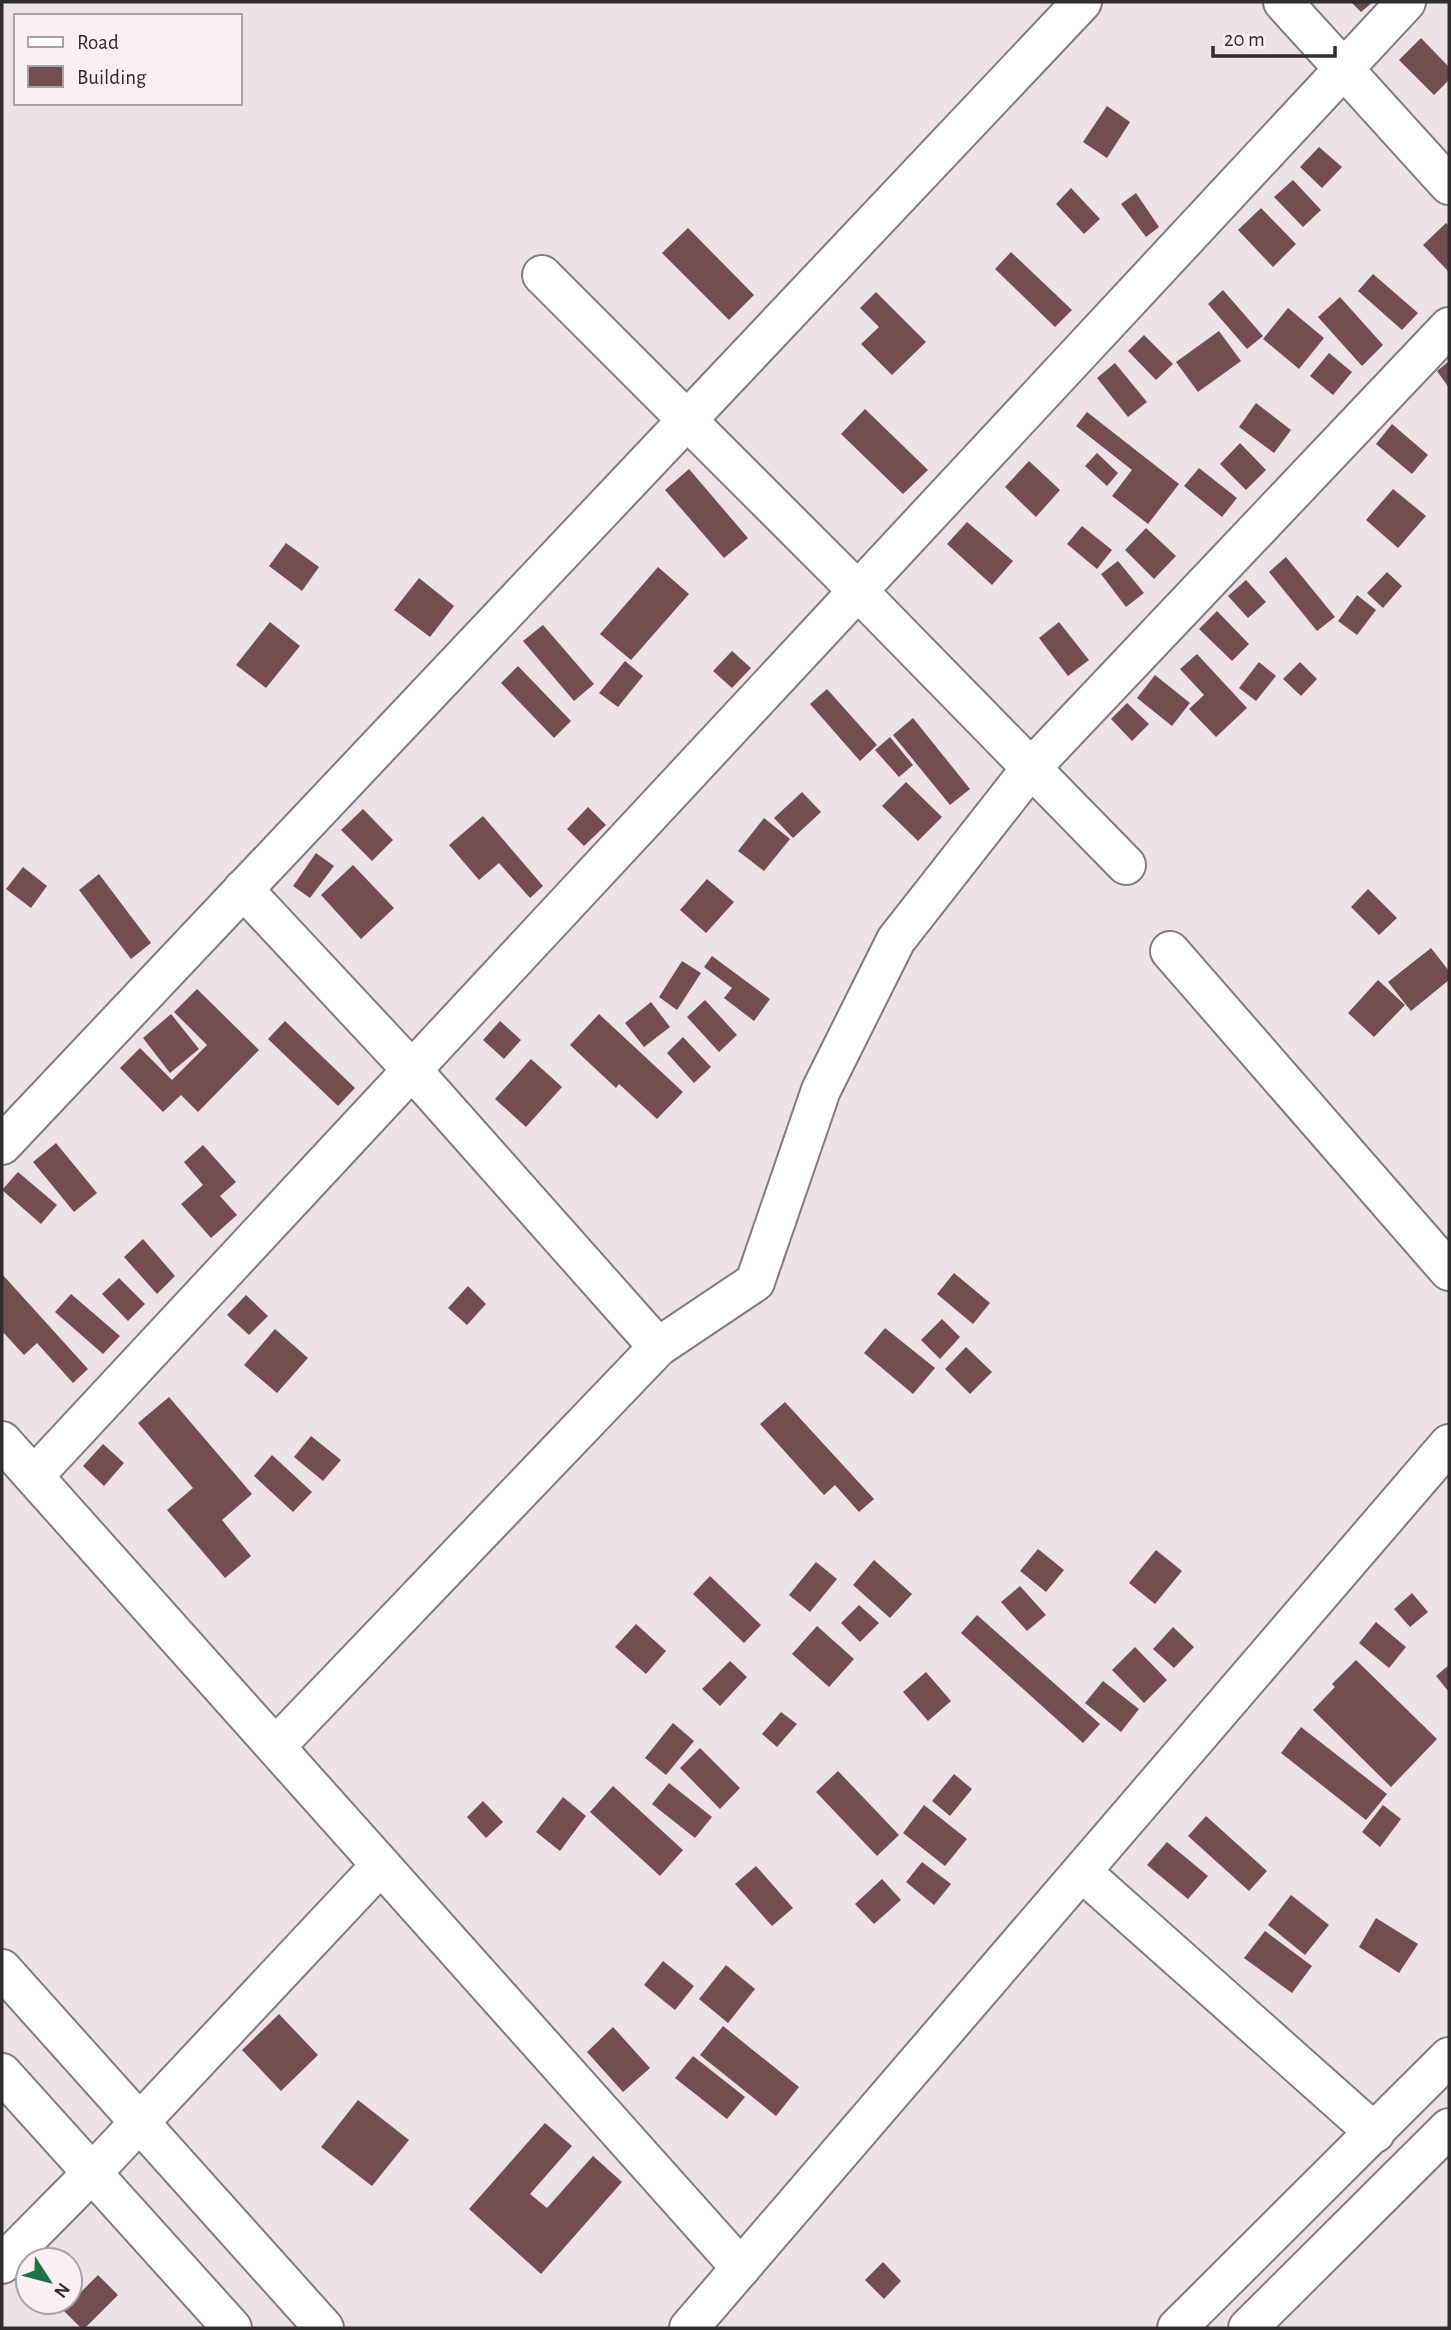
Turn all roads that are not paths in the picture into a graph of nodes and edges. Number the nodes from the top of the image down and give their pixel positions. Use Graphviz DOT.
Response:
graph roads {
  1 [pos="1082,2"];
  2 [pos="1283,2"];
  3 [pos="1406,2"];
  4 [pos="1343,69"];
  5 [pos="1449,185"];
  6 [pos="542,275"];
  7 [pos="1449,327"];
  8 [pos="688,419"];
  9 [pos="858,591"];
  10 [pos="1031,768"];
  11 [pos="1126,865"];
  12 [pos="243,889"];
  13 [pos="1170,951"];
  14 [pos="412,1070"];
  15 [pos="2,1144"];
  16 [pos="1449,1271"];
  17 [pos="658,1348"];
  18 [pos="2,1441"];
  19 [pos="1449,1444"];
  20 [pos="34,1476"];
  21 [pos="276,1746"];
  22 [pos="381,1865"];
  23 [pos="1082,1872"];
  24 [pos="2,1969"];
  25 [pos="1449,2057"];
  26 [pos="2,2073"];
  27 [pos="139,2121"];
  28 [pos="1449,2128"];
  29 [pos="1375,2133"];
  30 [pos="92,2173"];
  31 [pos="2,2264"];
  32 [pos="741,2268"];
  33 [pos="232,2328"];
  34 [pos="324,2328"];
  35 [pos="689,2328"];
  36 [pos="1177,2328"];
  37 [pos="1248,2328"];
  1 -- 8 [label="street"];
  2 -- 4 [label="street"];
  3 -- 4 [label="street"];
  4 -- 5 [label="street"];
  4 -- 9 [label="street"];
  6 -- 8 [label="street"];
  7 -- 10 [label="street"];
  8 -- 9 [label="street"];
  8 -- 12 [label="street"];
  9 -- 10 [label="street"];
  9 -- 14 [label="street"];
  10 -- 11 [label="street"];
  10 -- 17 [label="street"];
  12 -- 14 [label="street"];
  12 -- 15 [label="street"];
  13 -- 16 [label="street"];
  14 -- 17 [label="street"];
  14 -- 20 [label="street"];
  17 -- 21 [label="street"];
  18 -- 20 [label="street"];
  19 -- 23 [label="street"];
  20 -- 21 [label="street"];
  21 -- 22 [label="street"];
  22 -- 27 [label="street"];
  22 -- 32 [label="street"];
  23 -- 29 [label="street"];
  23 -- 32 [label="street"];
  24 -- 27 [label="street"];
  25 -- 29 [label="street"];
  26 -- 30 [label="street"];
  27 -- 30 [label="street"];
  27 -- 34 [label="street"];
  28 -- 37 [label="street"];
  29 -- 36 [label="street"];
  30 -- 31 [label="street"];
  30 -- 33 [label="street"];
  32 -- 35 [label="street"];
}
